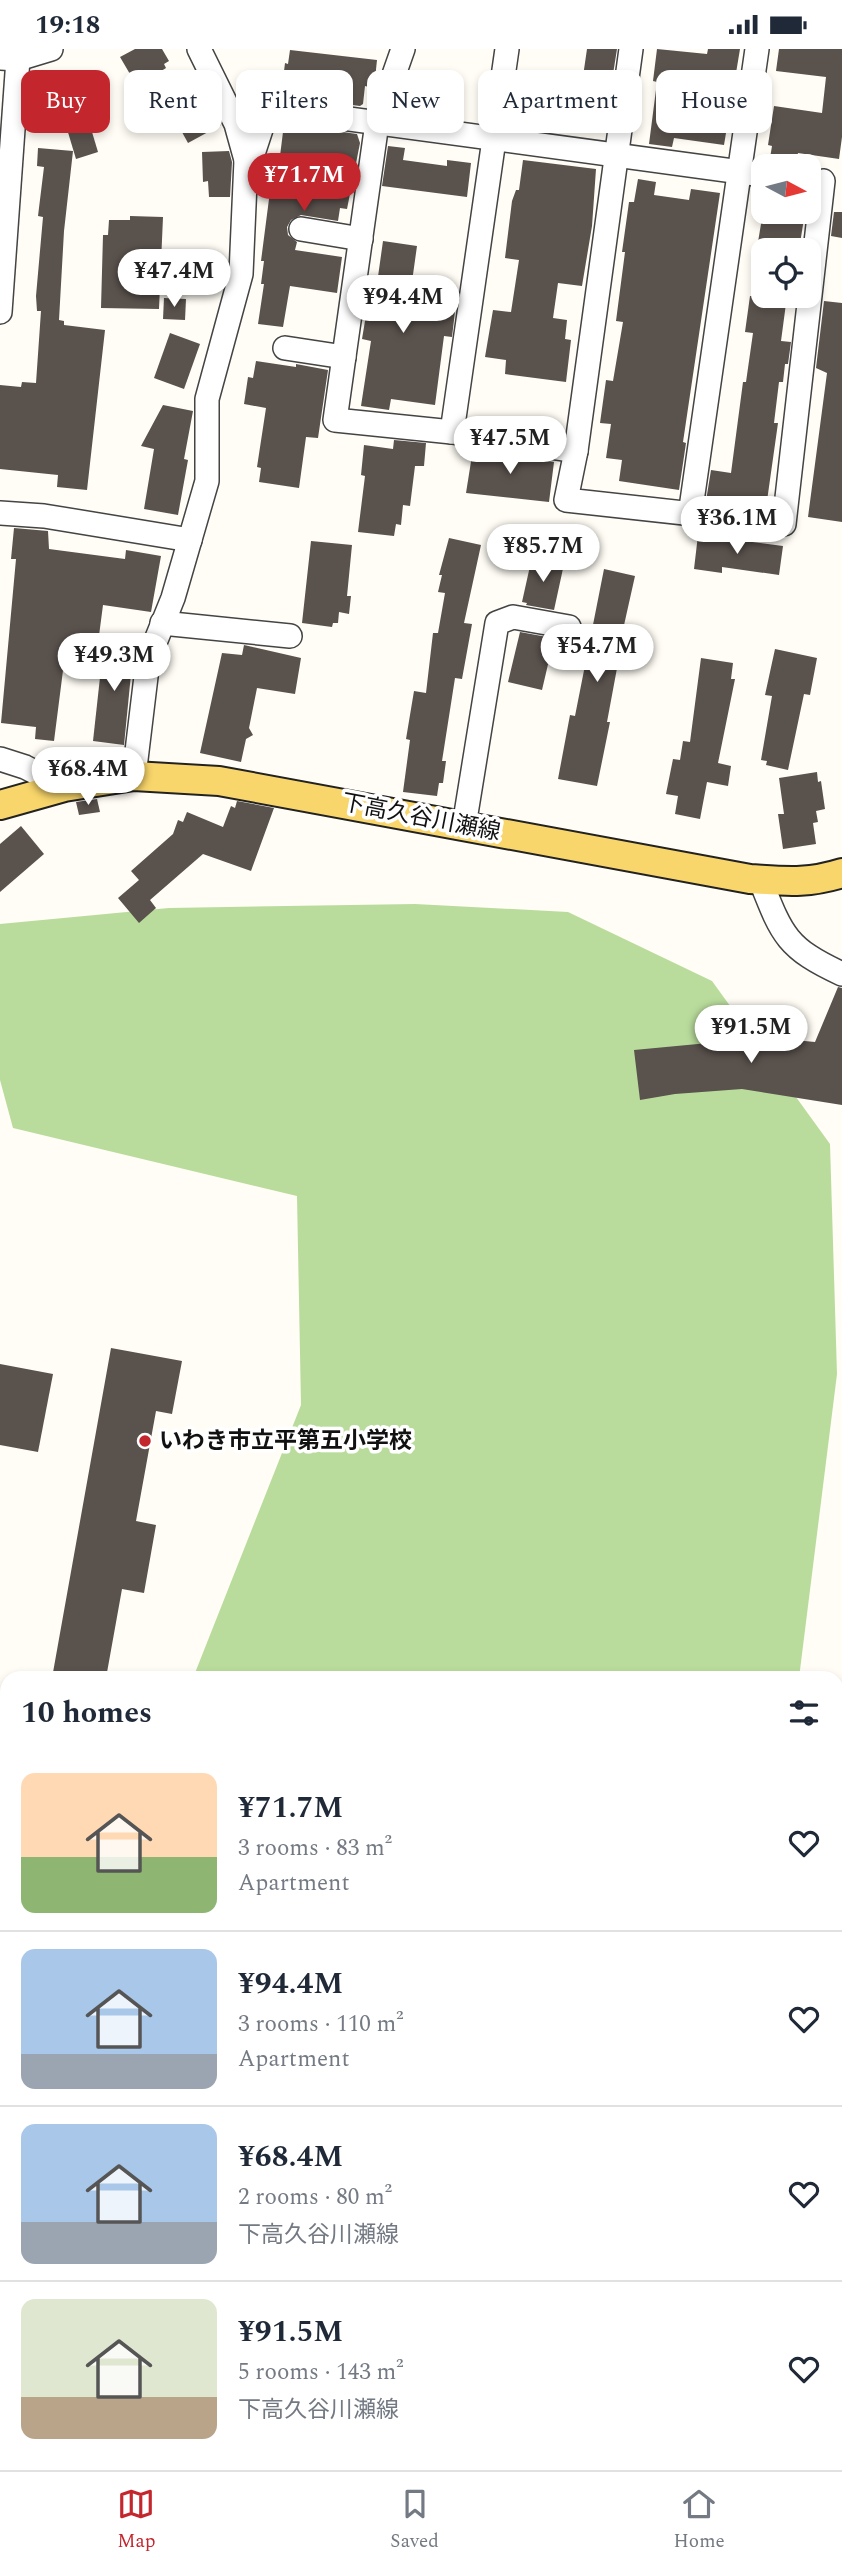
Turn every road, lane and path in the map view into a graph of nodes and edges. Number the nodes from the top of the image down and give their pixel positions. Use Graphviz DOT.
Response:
graph roads {
  1 [pos="51,49"];
  2 [pos="199,49"];
  3 [pos="403,49"];
  4 [pos="507,49"];
  5 [pos="631,49"];
  6 [pos="757,49"];
  7 [pos="9,59"];
  8 [pos="396,70"];
  9 [pos="367,122"];
  10 [pos="376,133"];
  11 [pos="456,133"];
  12 [pos="495,138"];
  13 [pos="753,154"];
  14 [pos="616,157"];
  15 [pos="246,160"];
  16 [pos="751,174"];
  17 [pos="824,177"];
  18 [pos="751,180"];
  19 [pos="5,182"];
  20 [pos="301,229"];
  21 [pos="360,239"];
  22 [pos="0,312"];
  23 [pos="285,348"];
  24 [pos="344,357"];
  25 [pos="452,432"];
  26 [pos="576,451"];
  27 [pos="0,513"];
  28 [pos="690,515"];
  29 [pos="190,540"];
  30 [pos="162,623"];
  31 [pos="569,627"];
  32 [pos="290,636"];
  33 [pos="0,759"];
  34 [pos="134,776"];
  35 [pos="64,787"];
  36 [pos="0,805"];
  37 [pos="464,826"];
  38 [pos="842,873"];
  39 [pos="760,880"];
  40 [pos="842,974"];
  1 -- 7 [label="street"];
  2 -- 15 [label="street"];
  3 -- 8 [label="street"];
  4 -- 12 [label="street"];
  5 -- 14 [label="street"];
  6 -- 13 [label="street"];
  7 -- 19 [label="street"];
  9 -- 15 [label="street"];
  10 -- 21 [label="street"];
  11 -- 12 [label="street"];
  12 -- 14 [label="street"];
  12 -- 25 [label="street"];
  14 -- 16 [label="street"];
  14 -- 26 [label="street"];
  15 -- 29 [label="street"];
  17 -- 28 [label="street"];
  18 -- 28 [label="street"];
  19 -- 22 [label="street"];
  20 -- 21 [label="street"];
  21 -- 24 [label="street"];
  23 -- 24 [label="street"];
  24 -- 25 [label="street"];
  25 -- 26 [label="street"];
  26 -- 28 [label="street"];
  27 -- 29 [label="street"];
  29 -- 30 [label="street"];
  30 -- 32 [label="street"];
  30 -- 34 [label="street"];
  31 -- 37 [label="street"];
  33 -- 35 [label="street"];
  34 -- 35 [label="main road, 下高久谷川瀬線"];
  34 -- 37 [label="main road, 下高久谷川瀬線"];
  35 -- 36 [label="main road, 下高久谷川瀬線"];
  37 -- 39 [label="main road, 下高久谷川瀬線"];
  38 -- 39 [label="main road, 下高久谷川瀬線"];
  39 -- 40 [label="street"];
}
